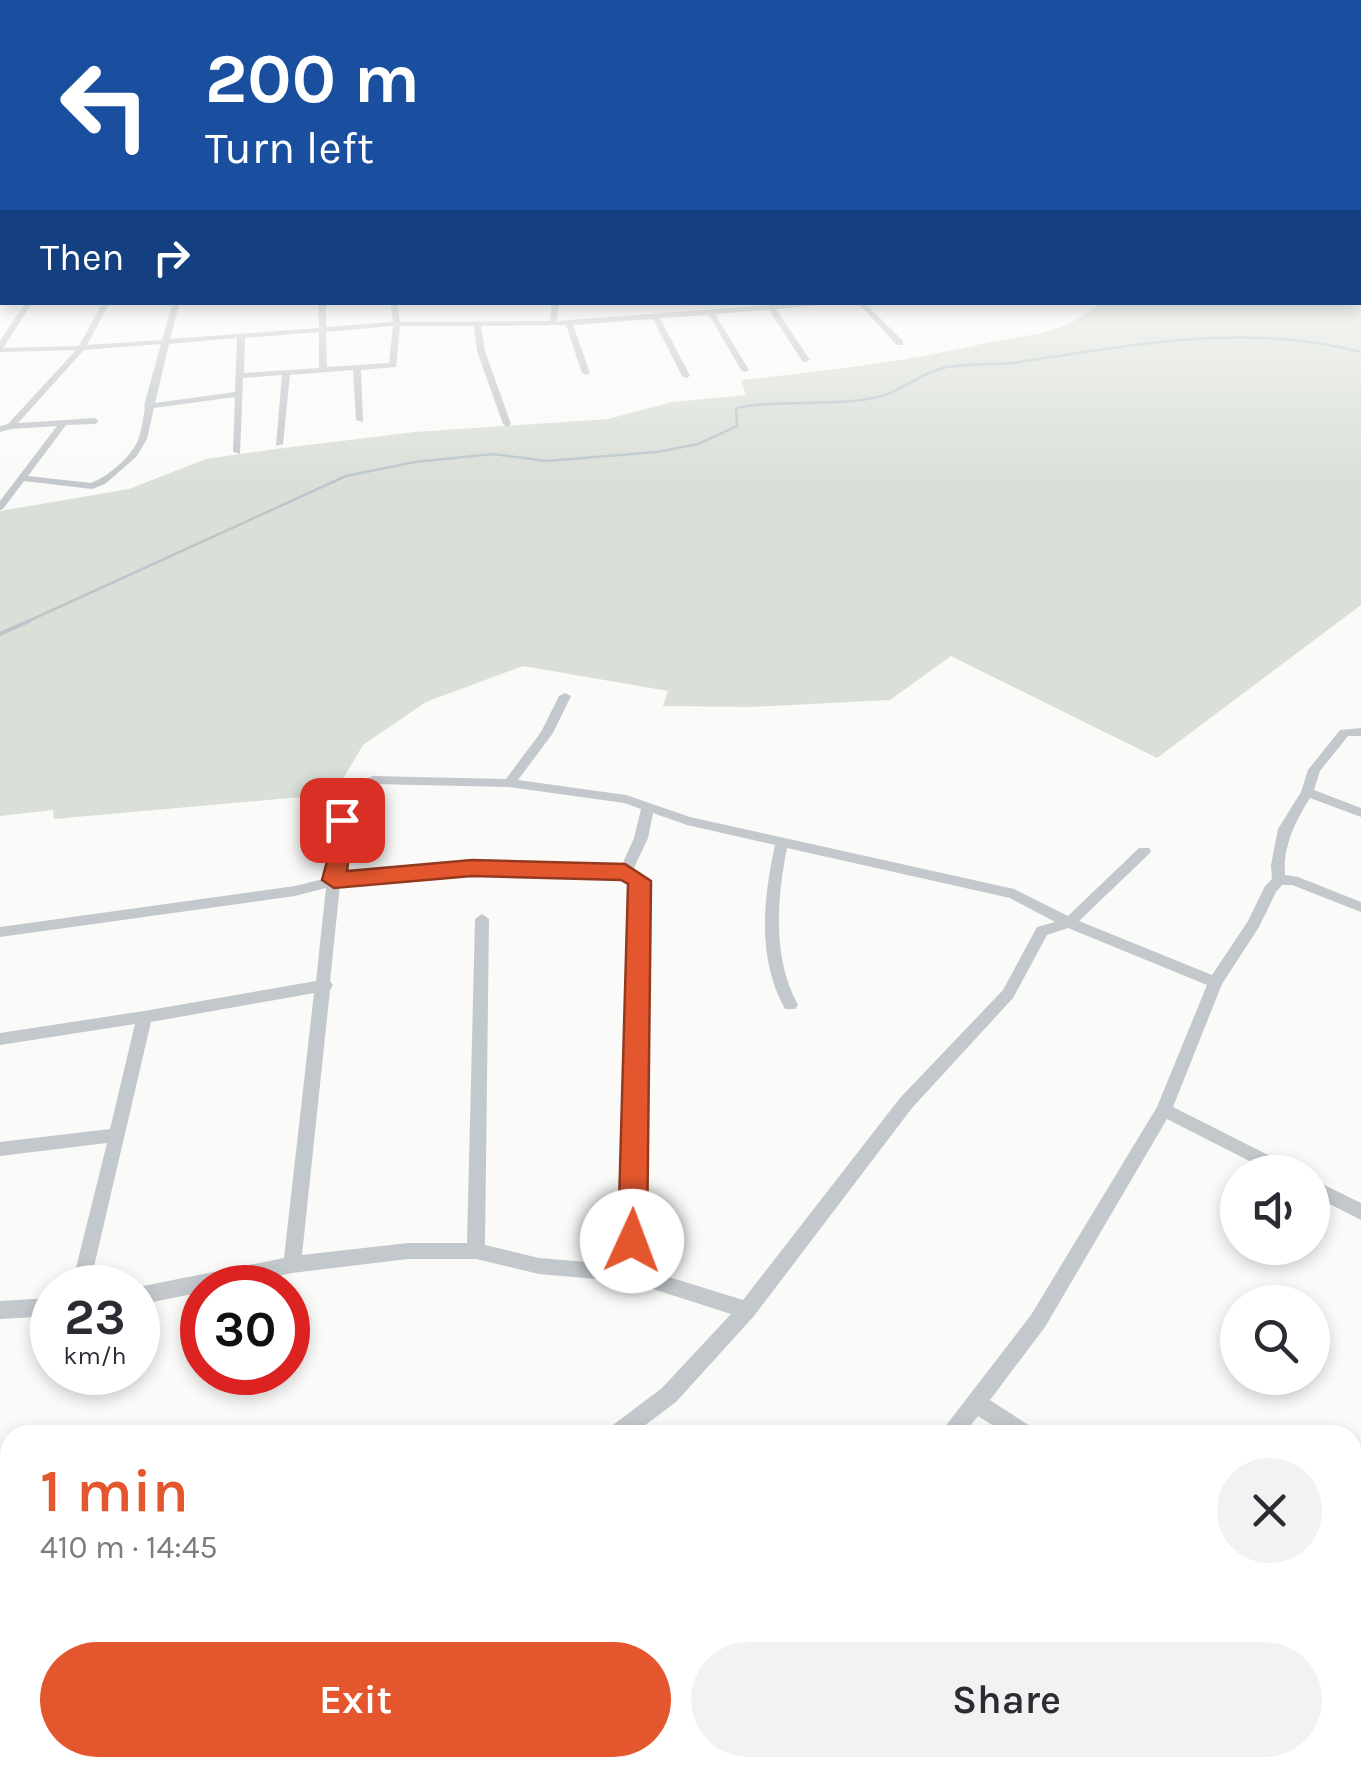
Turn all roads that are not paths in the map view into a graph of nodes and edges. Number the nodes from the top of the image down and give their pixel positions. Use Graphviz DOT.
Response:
graph roads {
  1 [pos="20,318"];
  2 [pos="98,318"];
  3 [pos="173,318"];
  4 [pos="321,318"];
  5 [pos="396,318"];
  6 [pos="554,318"];
  7 [pos="622,318"];
  8 [pos="657,318"];
  9 [pos="712,318"];
  10 [pos="779,318"];
  11 [pos="876,318"];
  12 [pos="553,322"];
  13 [pos="569,323"];
  14 [pos="397,324"];
  15 [pos="477,324"];
  16 [pos="320,330"];
  17 [pos="242,335"];
  18 [pos="168,342"];
  19 [pos="900,343"];
  20 [pos="0,348"];
  21 [pos="82,348"];
  22 [pos="806,360"];
  23 [pos="358,367"];
  24 [pos="323,370"];
  25 [pos="745,370"];
  26 [pos="286,371"];
  27 [pos="586,373"];
  28 [pos="240,376"];
  29 [pos="686,376"];
  30 [pos="239,394"];
  31 [pos="148,406"];
  32 [pos="360,420"];
  33 [pos="95,421"];
  34 [pos="62,423"];
  35 [pos="506,424"];
  36 [pos="11,426"];
  37 [pos="0,429"];
  38 [pos="278,444"];
  39 [pos="237,452"];
  40 [pos="23,478"];
  41 [pos="0,507"];
  42 [pos="565,696"];
  43 [pos="1360,730"];
  44 [pos="510,783"];
  45 [pos="1308,792"];
  46 [pos="648,807"];
  47 [pos="1361,814"];
  48 [pos="782,842"];
  49 [pos="1144,851"];
  50 [pos="625,872"];
  51 [pos="334,880"];
  52 [pos="1280,880"];
  53 [pos="1361,907"];
  54 [pos="482,920"];
  55 [pos="1069,923"];
  56 [pos="0,932"];
  57 [pos="1216,982"];
  58 [pos="326,984"];
  59 [pos="790,1005"];
  60 [pos="144,1017"];
  61 [pos="0,1039"];
  62 [pos="1164,1110"];
  63 [pos="118,1135"];
  64 [pos="0,1149"];
  65 [pos="1253,1155"];
  66 [pos="1330,1196"];
  67 [pos="1361,1212"];
  68 [pos="476,1251"];
  69 [pos="86,1265"];
  70 [pos="292,1265"];
  71 [pos="631,1274"];
  72 [pos="30,1308"];
  73 [pos="0,1310"];
  74 [pos="746,1310"];
  75 [pos="976,1403"];
  76 [pos="629,1425"];
  77 [pos="959,1425"];
  78 [pos="1010,1425"];
  1 -- 20 [label="street"];
  2 -- 21 [label="street"];
  3 -- 18 [label="street"];
  4 -- 16 [label="street"];
  5 -- 14 [label="street"];
  6 -- 12 [label="street"];
  7 -- 13 [label="street"];
  8 -- 29 [label="street"];
  9 -- 25 [label="street"];
  10 -- 22 [label="street"];
  11 -- 19 [label="street"];
  12 -- 13 [label="street"];
  12 -- 15 [label="street"];
  13 -- 27 [label="street"];
  14 -- 15 [label="street"];
  14 -- 16 [label="street"];
  14 -- 23 [label="street"];
  15 -- 35 [label="street"];
  16 -- 17 [label="street"];
  16 -- 24 [label="street"];
  17 -- 18 [label="street"];
  17 -- 28 [label="street"];
  18 -- 21 [label="street"];
  18 -- 31 [label="street"];
  20 -- 21 [label="street"];
  21 -- 36 [label="street"];
  23 -- 24 [label="street"];
  23 -- 32 [label="street"];
  24 -- 26 [label="street"];
  26 -- 28 [label="street"];
  26 -- 38 [label="street"];
  28 -- 30 [label="street"];
  30 -- 31 [label="street"];
  30 -- 39 [label="street"];
  31 -- 40 [label="street"];
  33 -- 34 [label="street"];
  34 -- 36 [label="street"];
  34 -- 40 [label="street"];
  36 -- 37 [label="street"];
  40 -- 41 [label="street"];
  42 -- 44 [label="street"];
  43 -- 45 [label="street"];
  44 -- 46 [label="street"];
  44 -- 51 [label="street"];
  45 -- 47 [label="street"];
  45 -- 52 [label="street"];
  46 -- 48 [label="street"];
  46 -- 50 [label="street"];
  48 -- 55 [label="street"];
  48 -- 59 [label="street"];
  49 -- 55 [label="street"];
  50 -- 51 [label="street"];
  50 -- 71 [label="street"];
  51 -- 56 [label="street"];
  51 -- 58 [label="street"];
  52 -- 53 [label="street"];
  52 -- 57 [label="street"];
  54 -- 68 [label="street"];
  55 -- 57 [label="street"];
  55 -- 74 [label="street"];
  57 -- 62 [label="street"];
  58 -- 60 [label="street"];
  58 -- 70 [label="street"];
  60 -- 61 [label="street"];
  60 -- 63 [label="street"];
  62 -- 65 [label="street"];
  62 -- 75 [label="street"];
  63 -- 64 [label="street"];
  63 -- 69 [label="street"];
  66 -- 67 [label="street"];
  68 -- 70 [label="street"];
  68 -- 71 [label="street"];
  71 -- 74 [label="street"];
  72 -- 73 [label="street"];
  74 -- 76 [label="street"];
  75 -- 77 [label="street"];
  75 -- 78 [label="street"];
}
